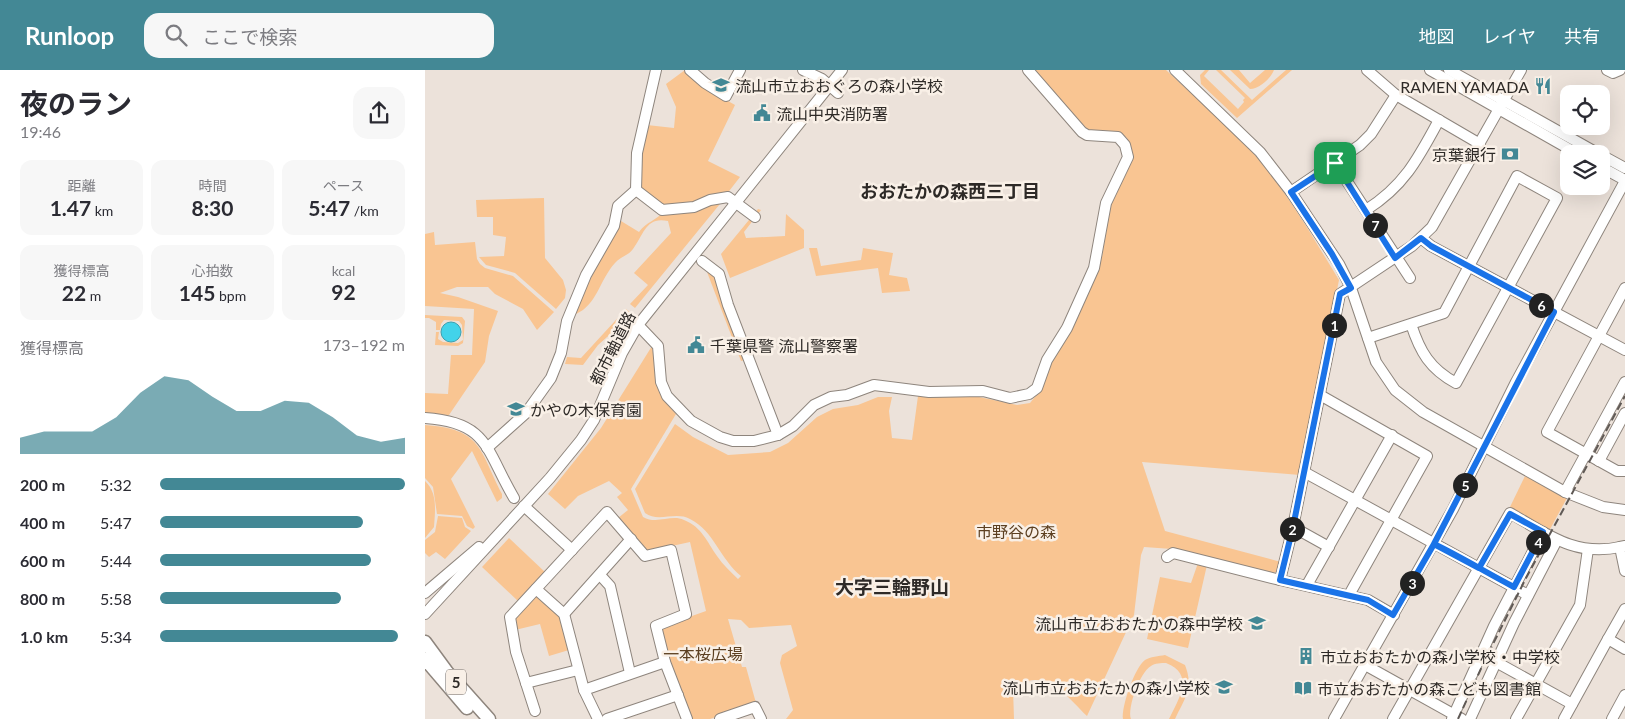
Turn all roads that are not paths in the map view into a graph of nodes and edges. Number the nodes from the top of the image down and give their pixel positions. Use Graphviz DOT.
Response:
graph roads {
  1 [pos="656,70"];
  2 [pos="690,70"];
  3 [pos="740,70"];
  4 [pos="803,70"];
  5 [pos="842,70"];
  6 [pos="1028,70"];
  7 [pos="1175,70"];
  8 [pos="1367,70"];
  9 [pos="1430,70"];
  10 [pos="1449,70"];
  11 [pos="1521,70"];
  12 [pos="1607,70"];
  13 [pos="1620,70"];
  14 [pos="830,85"];
  15 [pos="838,93"];
  16 [pos="1397,96"];
  17 [pos="1502,105"];
  18 [pos="1439,120"];
  19 [pos="1480,144"];
  20 [pos="1564,145"];
  21 [pos="1582,145"];
  22 [pos="1610,160"];
  23 [pos="1335,163"];
  24 [pos="1625,168"];
  25 [pos="1610,172"];
  26 [pos="1625,180"];
  27 [pos="636,190"];
  28 [pos="1291,192"];
  29 [pos="735,201"];
  30 [pos="1366,210"];
  31 [pos="755,217"];
  32 [pos="1421,238"];
  33 [pos="1395,258"];
  34 [pos="702,261"];
  35 [pos="1469,266"];
  36 [pos="1410,278"];
  37 [pos="1351,288"];
  38 [pos="1508,288"];
  39 [pos="1625,288"];
  40 [pos="1554,312"];
  41 [pos="1411,324"];
  42 [pos="638,325"];
  43 [pos="1598,336"];
  44 [pos="1368,338"];
  45 [pos="1625,350"];
  46 [pos="1625,382"];
  47 [pos="1320,395"];
  48 [pos="1625,414"];
  49 [pos="425,418"];
  50 [pos="778,435"];
  51 [pos="1392,435"];
  52 [pos="1483,446"];
  53 [pos="487,448"];
  54 [pos="1585,454"];
  55 [pos="1599,461"];
  56 [pos="1625,471"];
  57 [pos="1304,472"];
  58 [pos="1565,492"];
  59 [pos="514,498"];
  60 [pos="1355,500"];
  61 [pos="524,506"];
  62 [pos="1625,510"];
  63 [pos="1392,520"];
  64 [pos="1293,527"];
  65 [pos="501,530"];
  66 [pos="1543,532"];
  67 [pos="631,539"];
  68 [pos="1557,540"];
  69 [pos="1434,544"];
  70 [pos="1329,546"];
  71 [pos="1622,547"];
  72 [pos="1588,549"];
  73 [pos="572,550"];
  74 [pos="1167,557"];
  75 [pos="1479,568"];
  76 [pos="1625,571"];
  77 [pos="600,575"];
  78 [pos="1280,580"];
  79 [pos="1307,585"];
  80 [pos="1514,587"];
  81 [pos="535,589"];
  82 [pos="425,593"];
  83 [pos="1349,595"];
  84 [pos="1528,595"];
  85 [pos="1625,608"];
  86 [pos="425,614"];
  87 [pos="563,614"];
  88 [pos="1393,615"];
  89 [pos="1608,639"];
  90 [pos="425,642"];
  91 [pos="1625,649"];
  92 [pos="425,659"];
  93 [pos="665,662"];
  94 [pos="1496,662"];
  95 [pos="1365,665"];
  96 [pos="578,670"];
  97 [pos="630,673"];
  98 [pos="526,683"];
  99 [pos="1536,684"];
  100 [pos="584,690"];
  101 [pos="1409,691"];
  102 [pos="678,695"];
  103 [pos="1625,695"];
  104 [pos="1572,704"];
  105 [pos="535,711"];
  106 [pos="1456,718"];
  107 [pos="478,719"];
  108 [pos="489,719"];
  109 [pos="598,719"];
  110 [pos="607,719"];
  111 [pos="687,719"];
  112 [pos="720,719"];
  113 [pos="761,719"];
  114 [pos="1335,719"];
  115 [pos="1393,719"];
  116 [pos="1470,719"];
  117 [pos="1516,719"];
  118 [pos="1564,719"];
  119 [pos="1612,719"];
  1 -- 27 [label="street"];
  2 -- 3 [label="street"];
  4 -- 14 [label="street"];
  5 -- 14 [label="street, 都市軸道路"];
  6 -- 50 [label="street"];
  7 -- 28 [label="street"];
  8 -- 16 [label="street"];
  9 -- 17 [label="street"];
  10 -- 17 [label="street"];
  11 -- 17 [label="street"];
  12 -- 13 [label="street"];
  14 -- 15 [label="street"];
  14 -- 29 [label="street, 都市軸道路"];
  16 -- 18 [label="street"];
  16 -- 23 [label="street"];
  17 -- 19 [label="street"];
  17 -- 20 [label="street"];
  17 -- 21 [label="street"];
  18 -- 19 [label="street"];
  18 -- 30 [label="street"];
  19 -- 32 [label="street"];
  22 -- 24 [label="street"];
  23 -- 28 [label="street"];
  23 -- 30 [label="street"];
  25 -- 26 [label="street"];
  26 -- 40 [label="street"];
  27 -- 29 [label="street"];
  27 -- 53 [label="street"];
  28 -- 37 [label="street"];
  29 -- 31 [label="street"];
  29 -- 42 [label="street, 都市軸道路"];
  30 -- 33 [label="street"];
  32 -- 33 [label="street"];
  32 -- 35 [label="street"];
  33 -- 36 [label="street"];
  33 -- 37 [label="street"];
  34 -- 50 [label="street"];
  35 -- 38 [label="street"];
  35 -- 38 [label="street"];
  35 -- 41 [label="street"];
  37 -- 44 [label="street"];
  37 -- 47 [label="street"];
  38 -- 40 [label="street"];
  38 -- 41 [label="street"];
  39 -- 43 [label="street"];
  40 -- 43 [label="street"];
  40 -- 52 [label="street"];
  41 -- 44 [label="street"];
  42 -- 50 [label="street"];
  42 -- 61 [label="street, 都市軸道路"];
  43 -- 45 [label="street"];
  43 -- 54 [label="street"];
  44 -- 52 [label="street"];
  46 -- 54 [label="street"];
  47 -- 51 [label="street"];
  47 -- 57 [label="street"];
  48 -- 55 [label="street"];
  49 -- 53 [label="street"];
  51 -- 60 [label="street"];
  51 -- 63 [label="street"];
  52 -- 58 [label="street"];
  52 -- 69 [label="street"];
  53 -- 59 [label="street"];
  54 -- 55 [label="street"];
  54 -- 58 [label="street"];
  55 -- 56 [label="street"];
  57 -- 60 [label="street"];
  57 -- 64 [label="street"];
  58 -- 62 [label="street"];
  60 -- 63 [label="street"];
  60 -- 70 [label="street"];
  61 -- 65 [label="street, 都市軸道路"];
  61 -- 73 [label="street"];
  63 -- 69 [label="street"];
  63 -- 83 [label="street"];
  64 -- 70 [label="street"];
  64 -- 78 [label="street"];
  65 -- 82 [label="street"];
  65 -- 86 [label="street, 都市軸道路"];
  66 -- 68 [label="street"];
  66 -- 75 [label="street"];
  66 -- 80 [label="street"];
  67 -- 73 [label="street"];
  67 -- 77 [label="street"];
  67 -- 93 [label="street"];
  68 -- 72 [label="street"];
  68 -- 84 [label="street"];
  69 -- 75 [label="street"];
  69 -- 88 [label="street"];
  70 -- 79 [label="street"];
  71 -- 72 [label="street"];
  71 -- 76 [label="street"];
  72 -- 99 [label="street"];
  73 -- 81 [label="street"];
  74 -- 78 [label="street"];
  75 -- 80 [label="street"];
  75 -- 101 [label="street"];
  77 -- 87 [label="street"];
  77 -- 97 [label="street"];
  78 -- 79 [label="street"];
  79 -- 83 [label="street"];
  80 -- 84 [label="street"];
  80 -- 106 [label="street"];
  81 -- 87 [label="street"];
  81 -- 98 [label="street"];
  83 -- 88 [label="street"];
  84 -- 94 [label="street"];
  85 -- 89 [label="street"];
  87 -- 96 [label="street"];
  88 -- 95 [label="street"];
  89 -- 91 [label="street"];
  89 -- 104 [label="street"];
  90 -- 108 [label="main road, 5"];
  92 -- 107 [label="main road, 5"];
  93 -- 97 [label="street"];
  93 -- 102 [label="street"];
  94 -- 99 [label="street"];
  94 -- 116 [label="street"];
  95 -- 101 [label="street"];
  95 -- 114 [label="street"];
  96 -- 98 [label="street"];
  96 -- 100 [label="street"];
  97 -- 100 [label="street"];
  98 -- 105 [label="street"];
  99 -- 104 [label="street"];
  99 -- 117 [label="street"];
  100 -- 109 [label="street"];
  101 -- 106 [label="street"];
  101 -- 115 [label="street"];
  102 -- 110 [label="street"];
  102 -- 111 [label="street"];
  103 -- 119 [label="street"];
  104 -- 118 [label="street"];
  112 -- 113 [label="street"];
}
